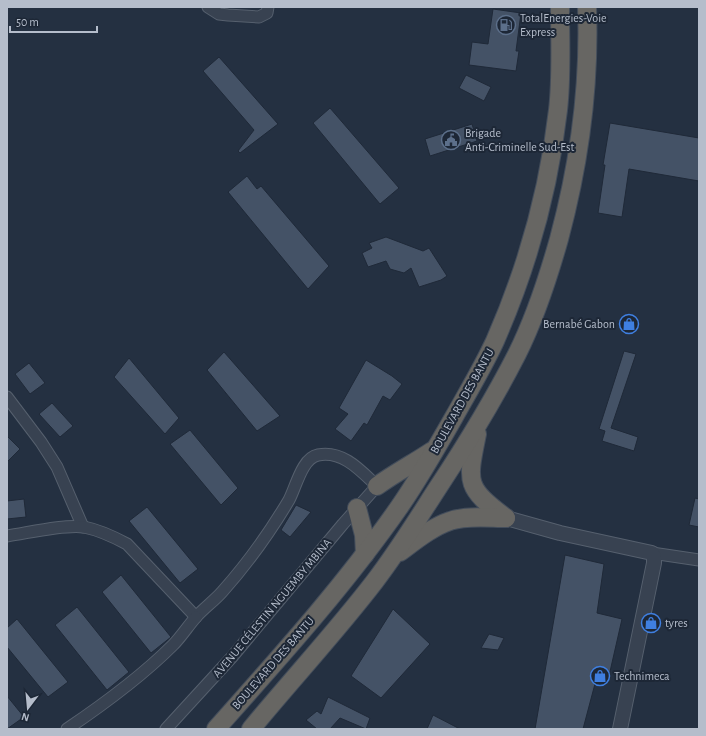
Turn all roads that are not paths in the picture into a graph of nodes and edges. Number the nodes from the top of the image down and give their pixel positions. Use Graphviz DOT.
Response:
graph roads {
  1 [pos="208,7"];
  2 [pos="268,7"];
  3 [pos="560,7"];
  4 [pos="587,7"];
  5 [pos="7,397"];
  6 [pos="479,424"];
  7 [pos="436,448"];
  8 [pos="377,486"];
  9 [pos="357,508"];
  10 [pos="506,518"];
  11 [pos="83,527"];
  12 [pos="7,536"];
  13 [pos="652,553"];
  14 [pos="364,554"];
  15 [pos="393,557"];
  16 [pos="699,560"];
  17 [pos="196,616"];
  18 [pos="67,729"];
  19 [pos="166,729"];
  20 [pos="216,729"];
  21 [pos="251,729"];
  22 [pos="620,729"];
  1 -- 2 [label="street"];
  3 -- 7 [label="highway, BOULEVARD DES BANTU"];
  4 -- 6 [label="highway, BOULEVARD DES BANTU"];
  5 -- 11 [label="street"];
  6 -- 10 [label="highway"];
  6 -- 15 [label="highway, BOULEVARD DES BANTU"];
  7 -- 8 [label="highway"];
  7 -- 14 [label="highway, BOULEVARD DES BANTU"];
  8 -- 9 [label="street, AVENUE CÉLESTIN NGUEMBY MBINA"];
  8 -- 17 [label="street"];
  9 -- 14 [label="highway"];
  9 -- 19 [label="street, AVENUE CÉLESTIN NGUEMBY MBINA"];
  10 -- 13 [label="street"];
  10 -- 15 [label="highway"];
  11 -- 12 [label="street"];
  11 -- 17 [label="street"];
  13 -- 16 [label="street"];
  13 -- 22 [label="street"];
  14 -- 20 [label="highway, BOULEVARD DES BANTU"];
  15 -- 21 [label="highway, BOULEVARD DES BANTU"];
  17 -- 18 [label="street"];
}
